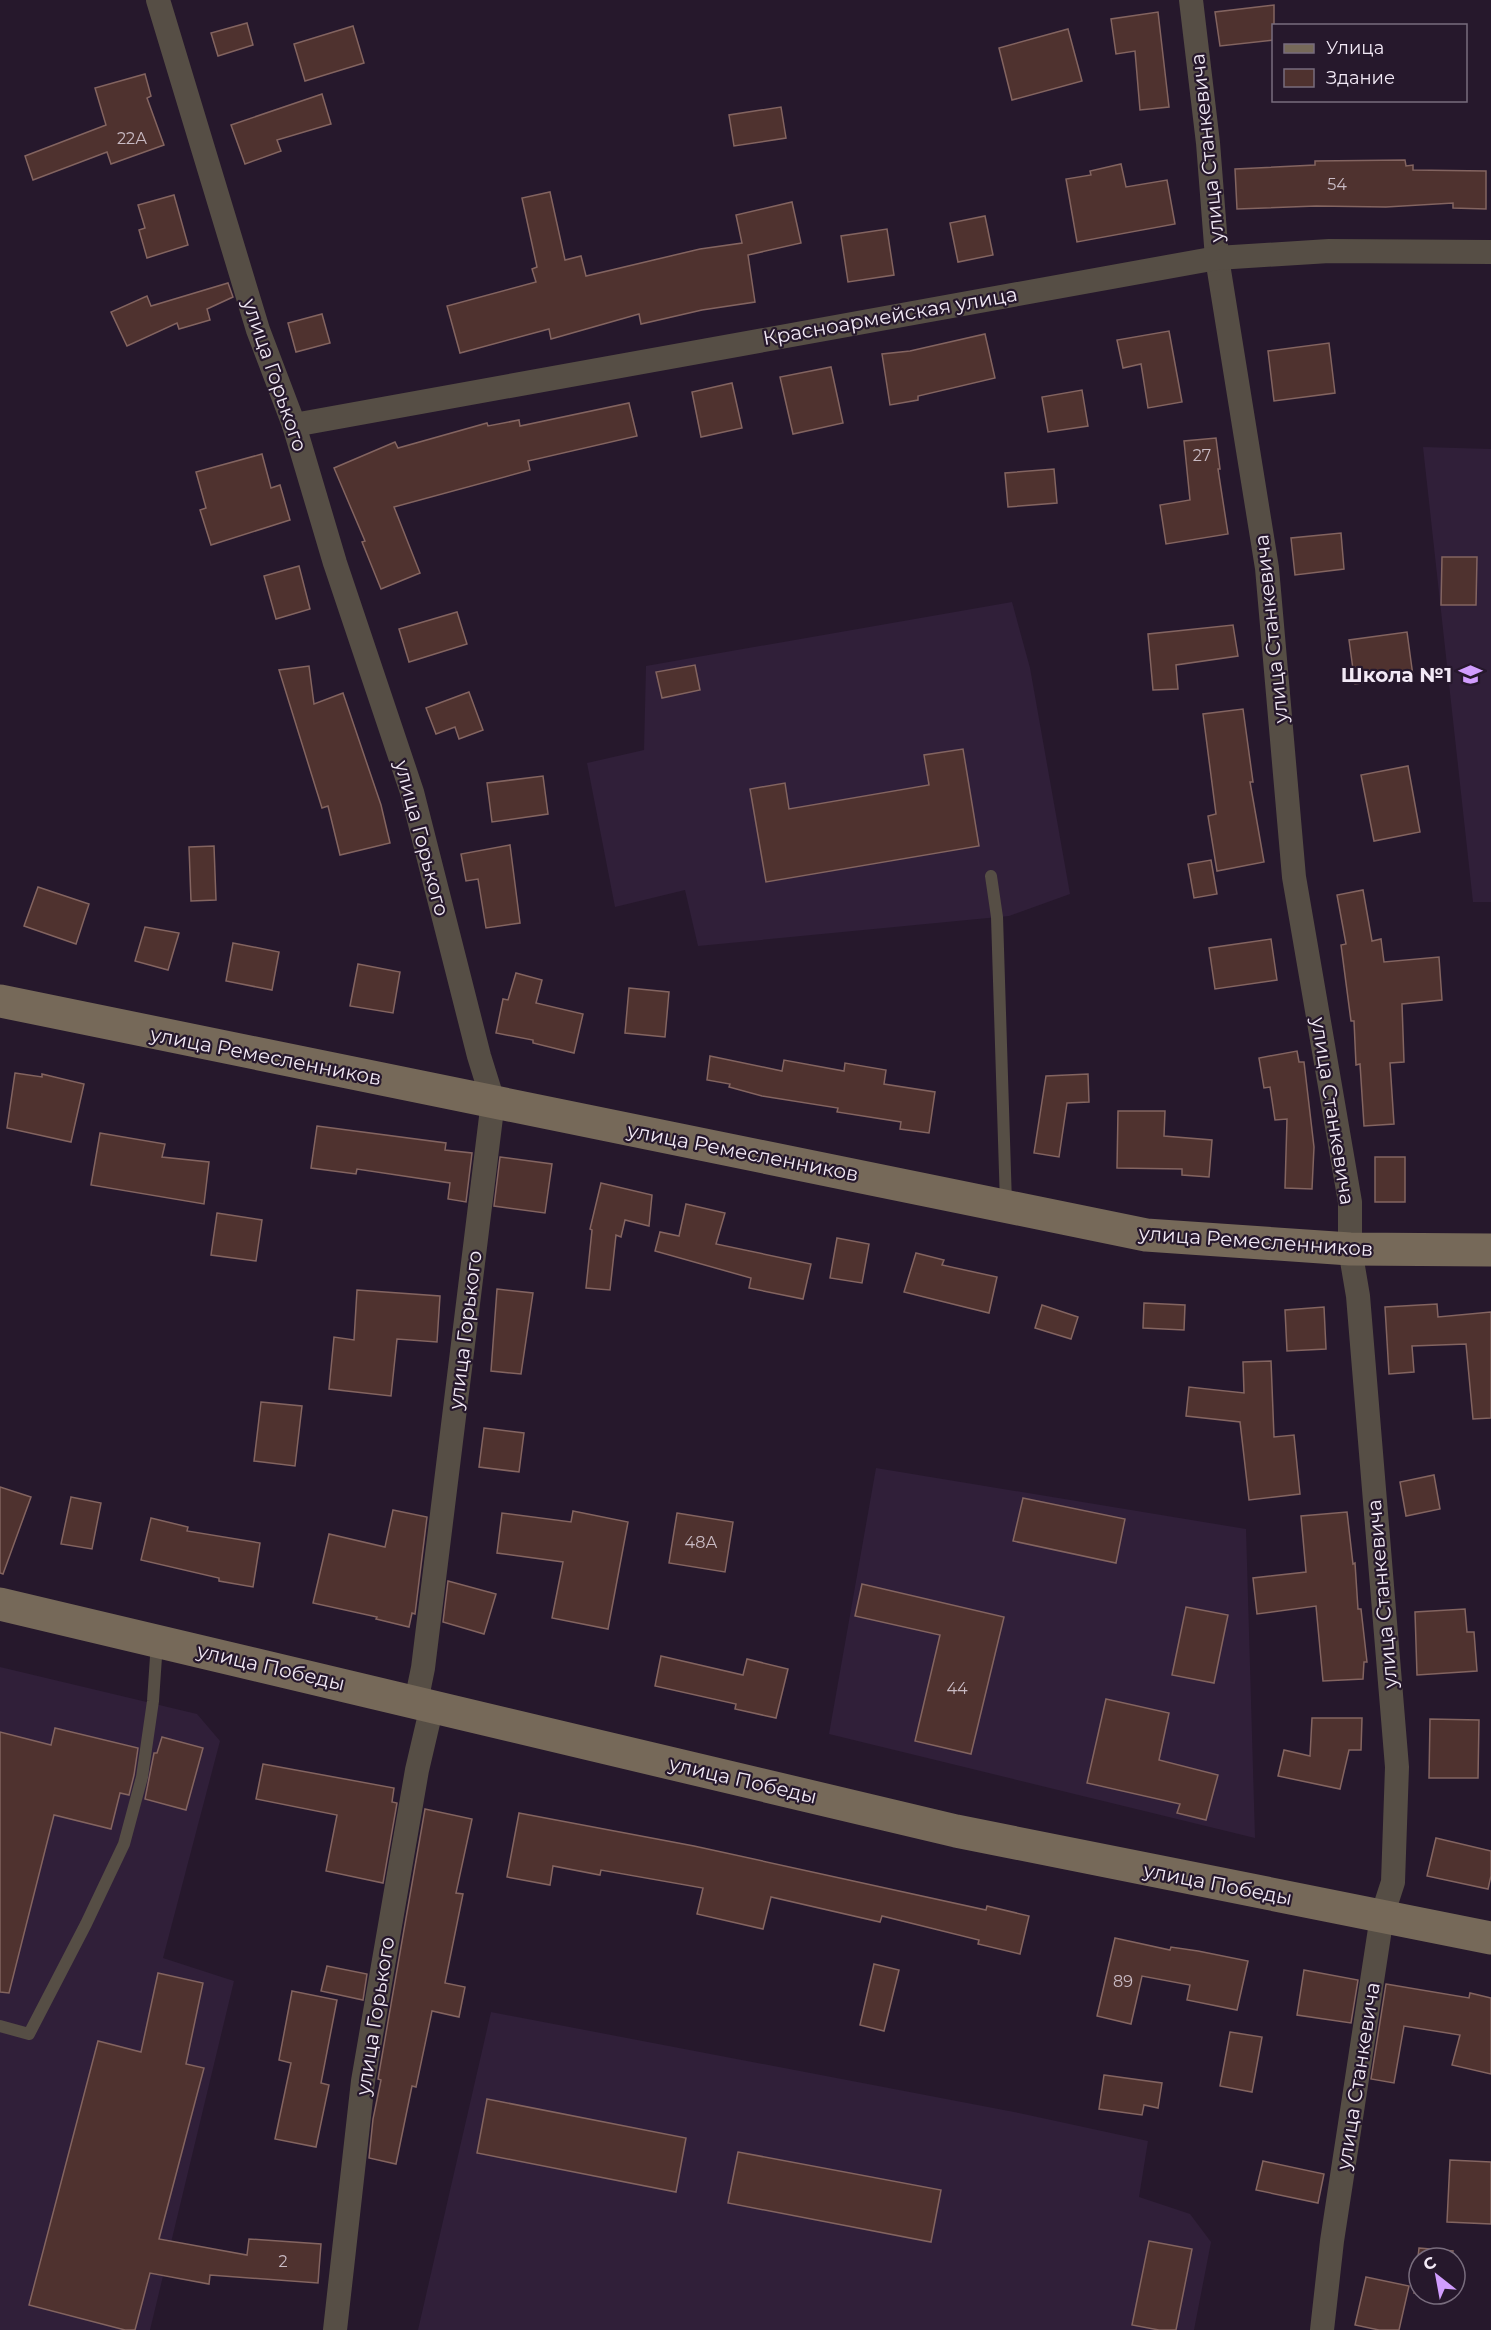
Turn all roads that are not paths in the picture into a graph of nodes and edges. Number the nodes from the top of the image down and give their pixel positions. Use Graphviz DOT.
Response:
graph roads {
  1 [pos="158,0"];
  2 [pos="1191,0"];
  3 [pos="1491,252"];
  4 [pos="1218,258"];
  5 [pos="294,425"];
  6 [pos="991,876"];
  7 [pos="0,1001"];
  8 [pos="493,1101"];
  9 [pos="1006,1205"];
  10 [pos="1350,1249"];
  11 [pos="1491,1250"];
  12 [pos="0,1604"];
  13 [pos="158,1641"];
  14 [pos="424,1704"];
  15 [pos="1383,1916"];
  16 [pos="1491,1938"];
  17 [pos="0,2026"];
  18 [pos="335,2330"];
  19 [pos="1322,2330"];
  1 -- 5 [label="street, улица Горького"];
  2 -- 4 [label="street, улица Станкевича"];
  3 -- 4 [label="street, Красноармейская улица"];
  4 -- 5 [label="street, Красноармейская улица"];
  4 -- 10 [label="street, улица Станкевича"];
  5 -- 8 [label="street, улица Горького"];
  6 -- 9 [label="lane"];
  7 -- 8 [label="street, улица Ремесленников"];
  8 -- 9 [label="street, улица Ремесленников"];
  8 -- 14 [label="street, улица Горького"];
  9 -- 10 [label="street, улица Ремесленников"];
  10 -- 11 [label="street, улица Ремесленников"];
  10 -- 15 [label="street, улица Станкевича"];
  12 -- 13 [label="street, улица Победы"];
  13 -- 14 [label="street, улица Победы"];
  13 -- 17 [label="lane"];
  14 -- 15 [label="street, улица Победы"];
  14 -- 18 [label="street, улица Горького"];
  15 -- 16 [label="street, улица Победы"];
  15 -- 19 [label="street, улица Станкевича"];
}
